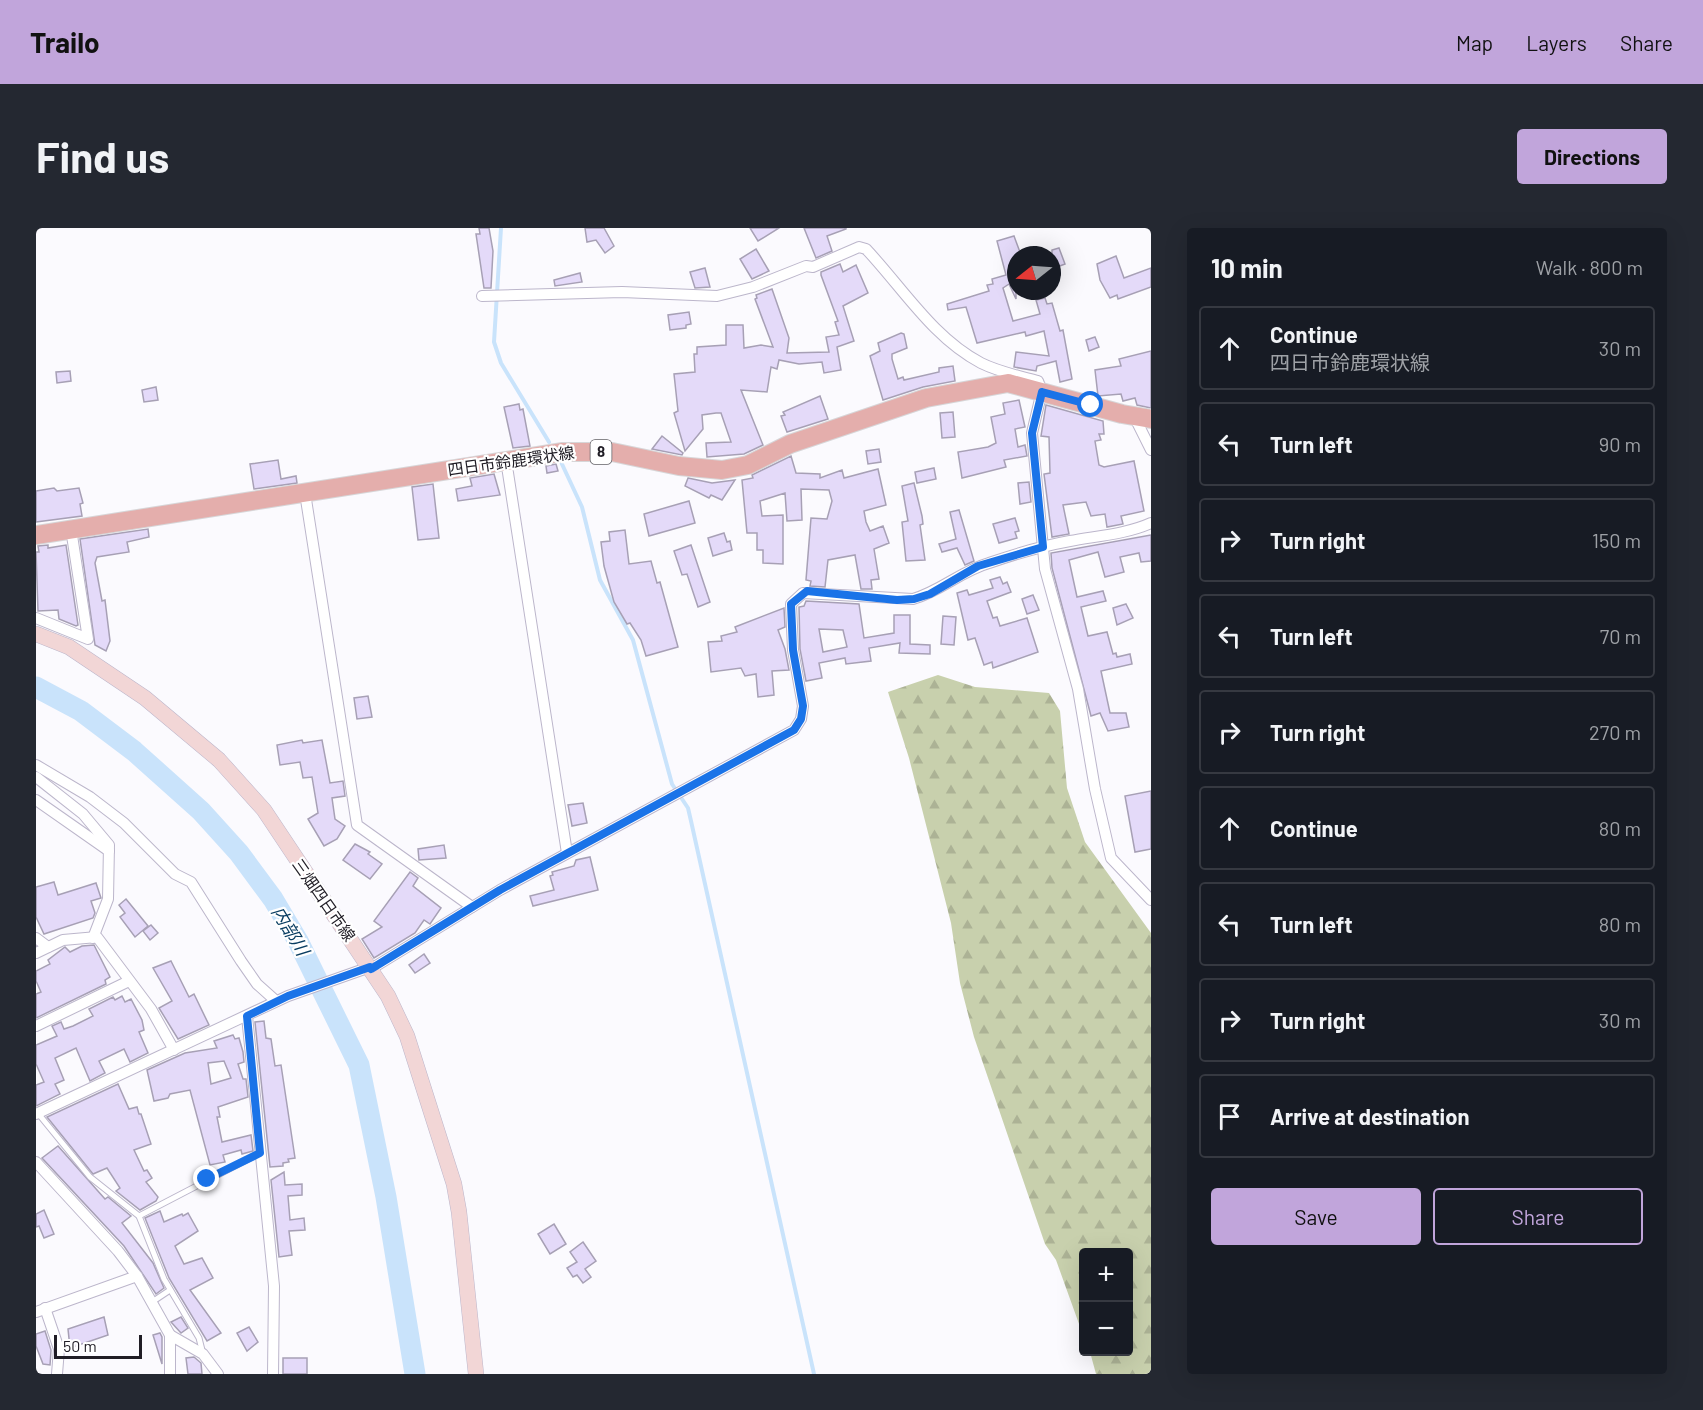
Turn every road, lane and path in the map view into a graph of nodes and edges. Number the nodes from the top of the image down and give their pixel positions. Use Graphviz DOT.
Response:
graph roads {
  1 [pos="482,296"];
  2 [pos="1042,392"];
  3 [pos="1143,418"];
  4 [pos="1151,450"];
  5 [pos="506,460"];
  6 [pos="305,493"];
  7 [pos="1151,522"];
  8 [pos="71,529"];
  9 [pos="36,535"];
  10 [pos="1043,547"];
  11 [pos="36,618"];
  12 [pos="36,634"];
  13 [pos="36,765"];
  14 [pos="36,777"];
  15 [pos="36,800"];
  16 [pos="109,851"];
  17 [pos="567,853"];
  18 [pos="1151,900"];
  19 [pos="472,907"];
  20 [pos="36,938"];
  21 [pos="93,938"];
  22 [pos="48,947"];
  23 [pos="36,953"];
  24 [pos="370,968"];
  25 [pos="129,981"];
  26 [pos="276,1001"];
  27 [pos="247,1016"];
  28 [pos="36,1026"];
  29 [pos="174,1050"];
  30 [pos="37,1113"];
  31 [pos="260,1153"];
  32 [pos="36,1162"];
  33 [pos="139,1216"];
  34 [pos="137,1276"];
  35 [pos="170,1290"];
  36 [pos="152,1302"];
  37 [pos="40,1310"];
  38 [pos="170,1335"];
  39 [pos="203,1354"];
  40 [pos="57,1374"];
  41 [pos="170,1374"];
  42 [pos="218,1374"];
  43 [pos="273,1374"];
  44 [pos="476,1374"];
  1 -- 2 [label="street"];
  2 -- 3 [label="main road, 四日市鈴鹿環状線 / 8"];
  2 -- 5 [label="main road, 四日市鈴鹿環状線 / 8"];
  2 -- 10 [label="street"];
  3 -- 4 [label="street"];
  5 -- 6 [label="main road, 四日市鈴鹿環状線 / 8"];
  5 -- 17 [label="street"];
  6 -- 8 [label="main road, 四日市鈴鹿環状線 / 8"];
  6 -- 19 [label="street"];
  7 -- 10 [label="street"];
  8 -- 9 [label="main road, 四日市鈴鹿環状線 / 8"];
  8 -- 11 [label="street"];
  10 -- 17 [label="street"];
  10 -- 18 [label="street"];
  12 -- 24 [label="main road, 三畑四日市線"];
  13 -- 26 [label="street"];
  14 -- 16 [label="street"];
  15 -- 16 [label="street"];
  16 -- 21 [label="street"];
  17 -- 19 [label="street"];
  19 -- 24 [label="street"];
  20 -- 22 [label="street"];
  21 -- 22 [label="street"];
  21 -- 25 [label="street"];
  22 -- 23 [label="street"];
  24 -- 26 [label="street"];
  24 -- 44 [label="main road, 三畑四日市線"];
  25 -- 28 [label="street"];
  25 -- 29 [label="street"];
  26 -- 27 [label="street"];
  27 -- 29 [label="street"];
  27 -- 31 [label="street"];
  29 -- 30 [label="street"];
  30 -- 33 [label="lane"];
  31 -- 33 [label="lane"];
  31 -- 43 [label="street"];
  32 -- 34 [label="street"];
  33 -- 35 [label="lane"];
  34 -- 36 [label="street"];
  34 -- 37 [label="street"];
  35 -- 36 [label="lane"];
  35 -- 39 [label="lane"];
  36 -- 38 [label="street"];
  37 -- 40 [label="street"];
  38 -- 39 [label="street"];
  38 -- 41 [label="street"];
  39 -- 42 [label="street"];
}
